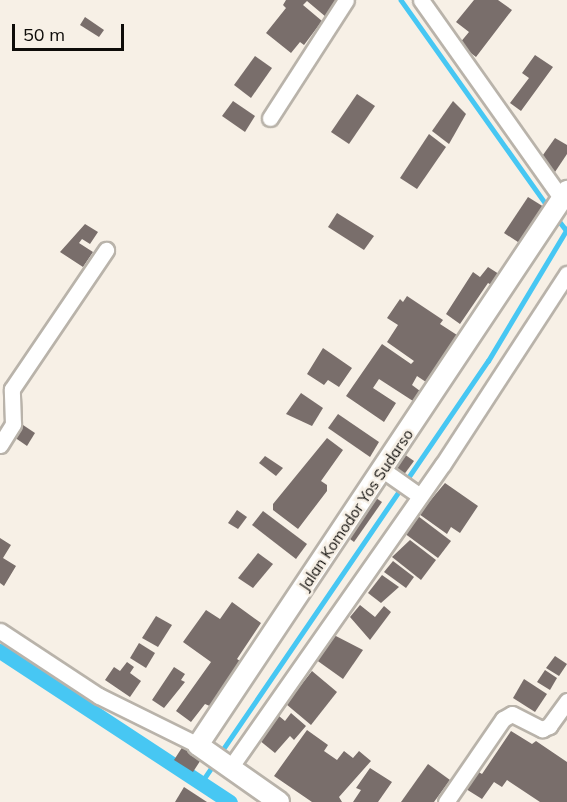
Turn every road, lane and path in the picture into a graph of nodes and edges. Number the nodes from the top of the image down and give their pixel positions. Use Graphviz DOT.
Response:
graph roads {
  1 [pos="346,0"];
  2 [pos="421,0"];
  3 [pos="270,118"];
  4 [pos="558,204"];
  5 [pos="106,250"];
  6 [pos="567,274"];
  7 [pos="0,445"];
  8 [pos="390,475"];
  9 [pos="418,495"];
  10 [pos="3,639"];
  11 [pos="567,701"];
  12 [pos="203,749"];
  13 [pos="228,767"];
  14 [pos="279,802"];
  15 [pos="446,802"];
  1 -- 3 [label="street"];
  2 -- 4 [label="street"];
  4 -- 8 [label="street, Jalan Komodor Yos Sudarso"];
  5 -- 7 [label="street"];
  6 -- 9 [label="street"];
  8 -- 9 [label="street"];
  8 -- 12 [label="street, Jalan Komodor Yos Sudarso"];
  9 -- 13 [label="street"];
  10 -- 12 [label="street"];
  11 -- 15 [label="street"];
  12 -- 13 [label="street"];
  13 -- 14 [label="street"];
}
